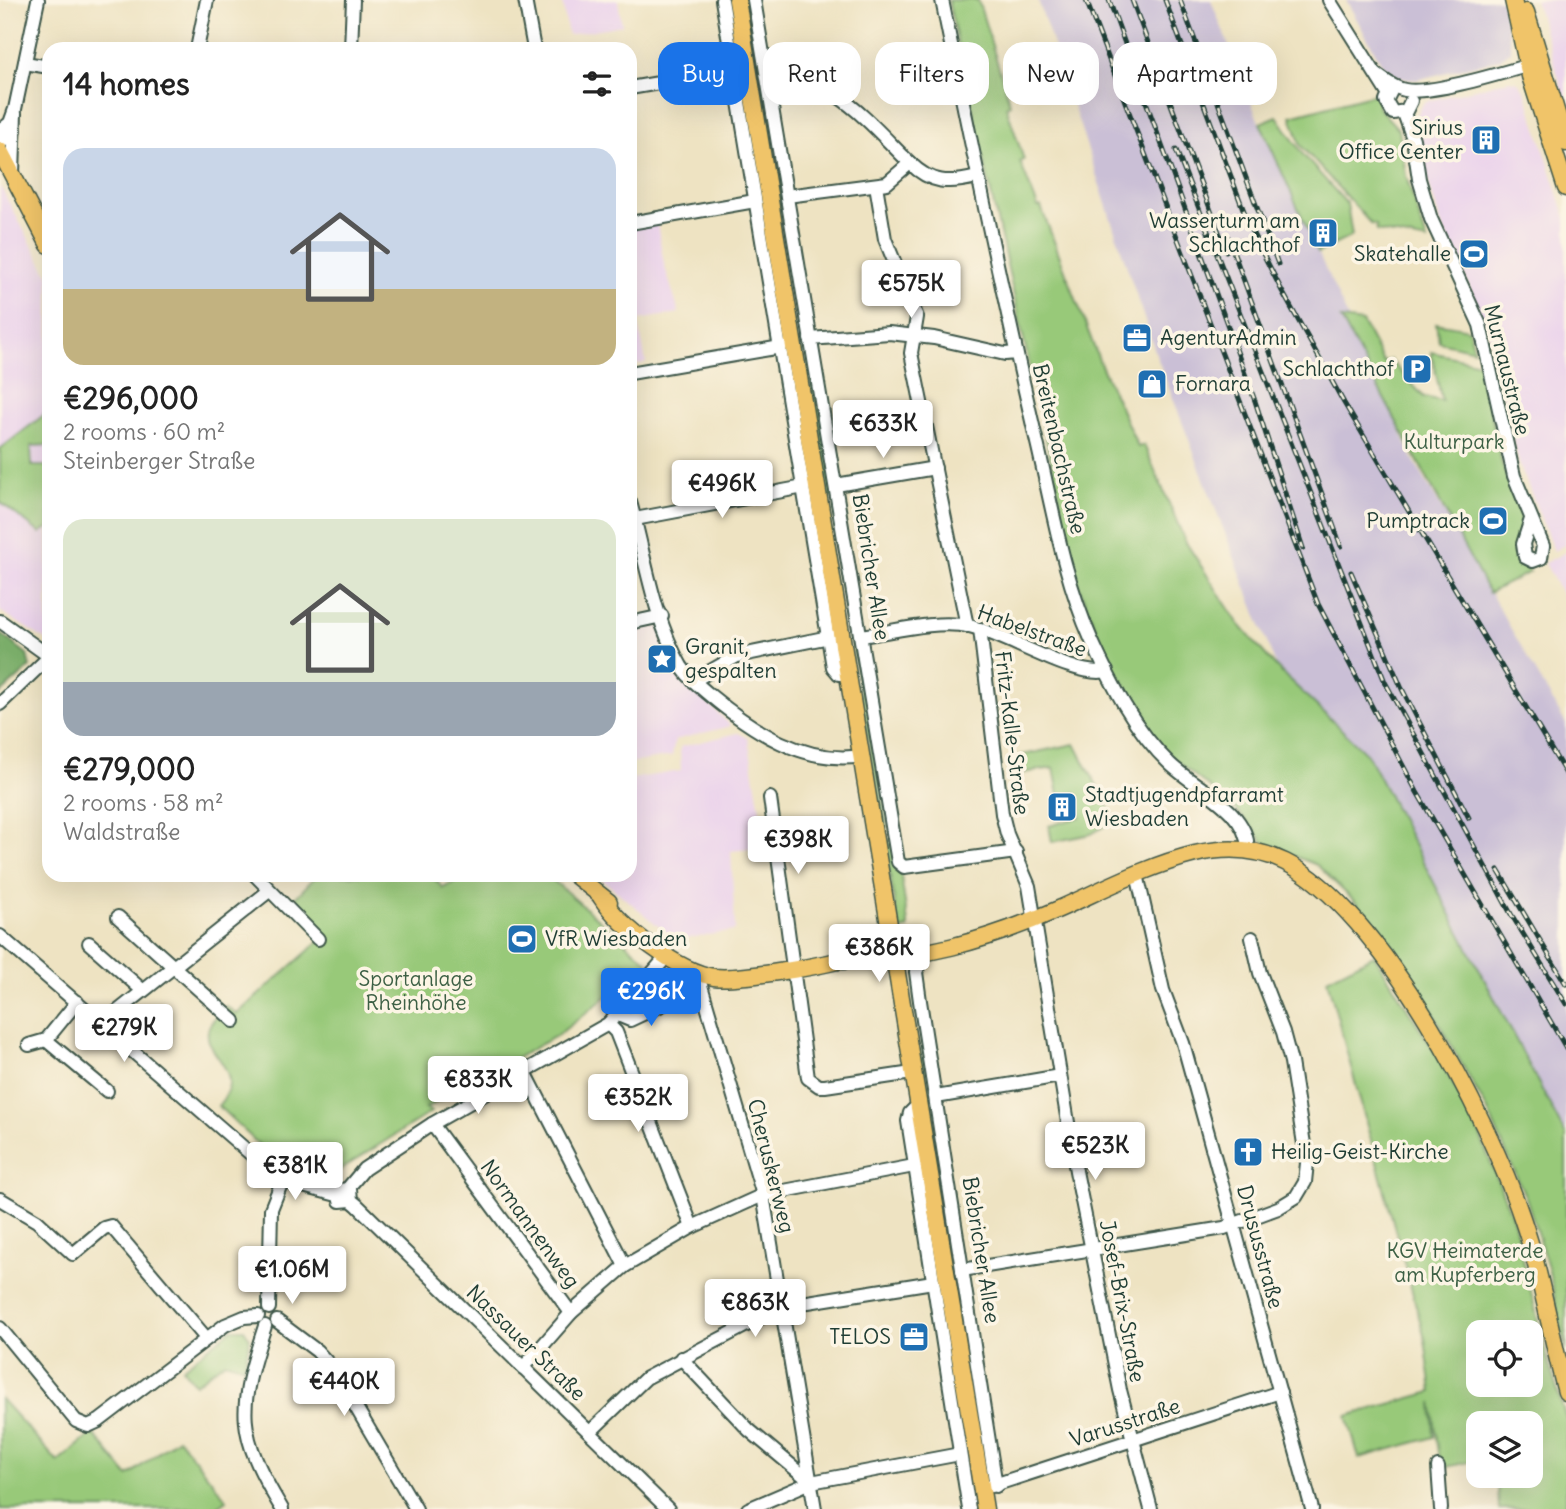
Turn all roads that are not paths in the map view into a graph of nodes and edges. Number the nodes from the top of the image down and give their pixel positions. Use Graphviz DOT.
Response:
graph roads {
  1 [pos="38,0"];
  2 [pos="207,0"];
  3 [pos="354,0"];
  4 [pos="524,0"];
  5 [pos="722,0"];
  6 [pos="737,0"];
  7 [pos="754,0"];
  8 [pos="942,0"];
  9 [pos="1329,0"];
  10 [pos="1513,0"];
  11 [pos="1523,0"];
  12 [pos="198,42"];
  13 [pos="351,42"];
  14 [pos="533,42"];
  15 [pos="729,42"];
  16 [pos="763,53"];
  17 [pos="25,63"];
  18 [pos="1534,64"];
  19 [pos="42,66"];
  20 [pos="658,83"];
  21 [pos="637,87"];
  22 [pos="1400,94"];
  23 [pos="740,105"];
  24 [pos="772,105"];
  25 [pos="849,105"];
  26 [pos="15,109"];
  27 [pos="1404,113"];
  28 [pos="15,129"];
  29 [pos="0,131"];
  30 [pos="0,143"];
  31 [pos="1566,144"];
  32 [pos="0,151"];
  33 [pos="0,162"];
  34 [pos="910,163"];
  35 [pos="977,177"];
  36 [pos="15,181"];
  37 [pos="876,185"];
  38 [pos="1566,188"];
  39 [pos="787,196"];
  40 [pos="755,201"];
  41 [pos="42,222"];
  42 [pos="637,222"];
  43 [pos="914,337"];
  44 [pos="810,340"];
  45 [pos="781,347"];
  46 [pos="1016,353"];
  47 [pos="637,372"];
  48 [pos="935,468"];
  49 [pos="836,485"];
  50 [pos="804,487"];
  51 [pos="637,519"];
  52 [pos="1531,519"];
  53 [pos="637,526"];
  54 [pos="662,616"];
  55 [pos="0,621"];
  56 [pos="637,622"];
  57 [pos="967,626"];
  58 [pos="981,629"];
  59 [pos="861,636"];
  60 [pos="829,637"];
  61 [pos="42,651"];
  62 [pos="42,663"];
  63 [pos="1107,671"];
  64 [pos="849,674"];
  65 [pos="693,681"];
  66 [pos="0,705"];
  67 [pos="861,755"];
  68 [pos="770,798"];
  69 [pos="890,826"];
  70 [pos="877,849"];
  71 [pos="1248,850"];
  72 [pos="1016,852"];
  73 [pos="1137,874"];
  74 [pos="261,882"];
  75 [pos="583,882"];
  76 [pos="269,891"];
  77 [pos="118,917"];
  78 [pos="1028,922"];
  79 [pos="0,936"];
  80 [pos="318,939"];
  81 [pos="1252,939"];
  82 [pos="89,943"];
  83 [pos="893,954"];
  84 [pos="924,954"];
  85 [pos="668,955"];
  86 [pos="172,965"];
  87 [pos="792,968"];
  88 [pos="697,972"];
  89 [pos="720,977"];
  90 [pos="141,989"];
  91 [pos="683,995"];
  92 [pos="705,1000"];
  93 [pos="77,1002"];
  94 [pos="901,1003"];
  95 [pos="618,1014"];
  96 [pos="234,1021"];
  97 [pos="922,1021"];
  98 [pos="103,1023"];
  99 [pos="608,1024"];
  100 [pos="46,1040"];
  101 [pos="29,1045"];
  102 [pos="525,1072"];
  103 [pos="912,1073"];
  104 [pos="1060,1076"];
  105 [pos="107,1091"];
  106 [pos="936,1097"];
  107 [pos="919,1104"];
  108 [pos="432,1124"];
  109 [pos="915,1166"];
  110 [pos="283,1179"];
  111 [pos="342,1194"];
  112 [pos="763,1195"];
  113 [pos="0,1199"];
  114 [pos="1233,1225"];
  115 [pos="692,1227"];
  116 [pos="1093,1250"];
  117 [pos="625,1266"];
  118 [pos="962,1270"];
  119 [pos="933,1282"];
  120 [pos="783,1306"];
  121 [pos="571,1313"];
  122 [pos="267,1321"];
  123 [pos="0,1328"];
  124 [pos="206,1338"];
  125 [pos="681,1358"];
  126 [pos="523,1368"];
  127 [pos="1280,1392"];
  128 [pos="1566,1392"];
  129 [pos="591,1431"];
  130 [pos="1131,1442"];
  131 [pos="806,1449"];
  132 [pos="960,1454"];
  133 [pos="785,1461"];
  134 [pos="1438,1467"];
  135 [pos="811,1482"];
  136 [pos="989,1487"];
  137 [pos="282,1509"];
  138 [pos="416,1509"];
  139 [pos="668,1509"];
  140 [pos="748,1509"];
  141 [pos="815,1509"];
  142 [pos="968,1509"];
  143 [pos="985,1509"];
  144 [pos="1150,1509"];
  145 [pos="1312,1509"];
  146 [pos="1441,1509"];
  1 -- 17 [label="street"];
  2 -- 12 [label="street"];
  3 -- 13 [label="street"];
  4 -- 14 [label="street"];
  5 -- 15 [label="street"];
  6 -- 64 [label="main road, Biebricher Allee"];
  7 -- 16 [label="street, Biebricher Allee"];
  8 -- 35 [label="street, Breitenbachstraße"];
  9 -- 22 [label="street"];
  10 -- 18 [label="main road"];
  11 -- 18 [label="main road"];
  17 -- 19 [label="street"];
  17 -- 26 [label="street"];
  18 -- 22 [label="street"];
  18 -- 31 [label="main road"];
  18 -- 38 [label="main road"];
  20 -- 21 [label="street"];
  22 -- 27 [label="street"];
  22 -- 27 [label="street"];
  23 -- 40 [label="street"];
  24 -- 39 [label="street, Biebricher Allee"];
  25 -- 34 [label="street"];
  26 -- 28 [label="street"];
  26 -- 29 [label="street"];
  27 -- 52 [label="street, Murnaustraße"];
  28 -- 30 [label="street"];
  28 -- 36 [label="street"];
  32 -- 36 [label="main road"];
  33 -- 36 [label="main road"];
  34 -- 35 [label="street"];
  34 -- 37 [label="street"];
  35 -- 46 [label="street, Breitenbachstraße"];
  36 -- 41 [label="main road"];
  37 -- 39 [label="street"];
  37 -- 43 [label="street"];
  39 -- 44 [label="street, Biebricher Allee"];
  40 -- 42 [label="street"];
  40 -- 45 [label="street"];
  43 -- 44 [label="street"];
  43 -- 46 [label="street"];
  43 -- 48 [label="street"];
  44 -- 49 [label="street, Biebricher Allee"];
  45 -- 47 [label="street"];
  45 -- 50 [label="street"];
  46 -- 63 [label="street, Breitenbachstraße"];
  48 -- 49 [label="street"];
  48 -- 57 [label="street"];
  49 -- 59 [label="street, Biebricher Allee"];
  50 -- 51 [label="street"];
  50 -- 60 [label="street"];
  53 -- 54 [label="street"];
  54 -- 56 [label="street"];
  54 -- 65 [label="street"];
  55 -- 61 [label="street"];
  57 -- 58 [label="street, Habelstraße"];
  57 -- 59 [label="street, Habelstraße"];
  58 -- 63 [label="street, Habelstraße"];
  58 -- 72 [label="street, Fritz-Kalle-Straße"];
  59 -- 69 [label="street, Biebricher Allee"];
  60 -- 64 [label="street"];
  60 -- 65 [label="street"];
  62 -- 66 [label="street"];
  63 -- 71 [label="street, Breitenbachstraße"];
  64 -- 67 [label="main road, Biebricher Allee"];
  65 -- 67 [label="street"];
  67 -- 70 [label="main road, Biebricher Allee"];
  68 -- 87 [label="street"];
  69 -- 70 [label="street"];
  69 -- 72 [label="street, Biebricher Allee"];
  70 -- 83 [label="main road, Biebricher Allee"];
  71 -- 73 [label="main road"];
  71 -- 128 [label="main road"];
  72 -- 78 [label="street, Fritz-Kalle-Straße"];
  73 -- 78 [label="main road"];
  73 -- 114 [label="street, Drususstraße"];
  74 -- 76 [label="street"];
  75 -- 85 [label="main road"];
  76 -- 80 [label="street"];
  76 -- 86 [label="street"];
  77 -- 86 [label="street"];
  78 -- 83 [label="main road"];
  78 -- 84 [label="main road"];
  78 -- 104 [label="street, Josef-Brix-Straße"];
  79 -- 93 [label="street"];
  81 -- 114 [label="street"];
  82 -- 90 [label="street"];
  83 -- 84 [label="main road"];
  83 -- 87 [label="main road"];
  83 -- 94 [label="main road, Biebricher Allee"];
  84 -- 97 [label="street, Biebricher Allee"];
  85 -- 88 [label="main road"];
  85 -- 95 [label="street"];
  86 -- 90 [label="street"];
  86 -- 96 [label="street"];
  87 -- 89 [label="main road"];
  87 -- 103 [label="street"];
  88 -- 89 [label="main road"];
  88 -- 92 [label="street, Cheruskerweg"];
  89 -- 92 [label="street"];
  90 -- 98 [label="street"];
  91 -- 95 [label="street"];
  92 -- 112 [label="street, Cheruskerweg"];
  93 -- 98 [label="street"];
  93 -- 100 [label="street"];
  94 -- 97 [label="street"];
  94 -- 103 [label="main road, Biebricher Allee"];
  95 -- 99 [label="street"];
  97 -- 106 [label="street, Biebricher Allee"];
  98 -- 110 [label="street"];
  99 -- 102 [label="street"];
  99 -- 115 [label="street"];
  100 -- 101 [label="street"];
  100 -- 105 [label="street"];
  102 -- 108 [label="street"];
  102 -- 117 [label="street"];
  103 -- 107 [label="main road, Biebricher Allee"];
  104 -- 106 [label="street"];
  104 -- 116 [label="street, Josef-Brix-Straße"];
  106 -- 118 [label="street, Biebricher Allee"];
  107 -- 109 [label="street, Biebricher Allee"];
  107 -- 136 [label="main road, Biebricher Allee"];
  108 -- 111 [label="street"];
  108 -- 121 [label="street, Normannenweg"];
  109 -- 112 [label="street"];
  109 -- 119 [label="street, Biebricher Allee"];
  110 -- 111 [label="street"];
  110 -- 122 [label="street"];
  111 -- 126 [label="street, Nassauer Straße"];
  112 -- 115 [label="street"];
  112 -- 120 [label="street, Cheruskerweg"];
  113 -- 124 [label="street"];
  114 -- 116 [label="street"];
  114 -- 127 [label="street, Drususstraße"];
  115 -- 117 [label="street"];
  116 -- 118 [label="street"];
  116 -- 130 [label="street, Josef-Brix-Straße"];
  117 -- 121 [label="street"];
  118 -- 136 [label="street, Biebricher Allee"];
  119 -- 120 [label="street"];
  119 -- 132 [label="street, Biebricher Allee"];
  120 -- 125 [label="street"];
  120 -- 131 [label="street, Cheruskerweg"];
  121 -- 126 [label="street"];
  122 -- 124 [label="street"];
  122 -- 137 [label="street"];
  122 -- 138 [label="street"];
  123 -- 124 [label="street"];
  125 -- 129 [label="street"];
  125 -- 133 [label="street"];
  126 -- 129 [label="street, Nassauer Straße"];
  127 -- 130 [label="street, Varusstraße"];
  127 -- 145 [label="street, Drususstraße"];
  129 -- 139 [label="street, Nassauer Straße"];
  130 -- 136 [label="street, Varusstraße"];
  130 -- 144 [label="street, Josef-Brix-Straße"];
  131 -- 133 [label="street"];
  131 -- 135 [label="street, Cheruskerweg"];
  132 -- 135 [label="street"];
  132 -- 142 [label="street, Biebricher Allee"];
  133 -- 135 [label="street"];
  134 -- 146 [label="street"];
  135 -- 140 [label="street"];
  135 -- 141 [label="street, Cheruskerweg"];
  136 -- 143 [label="main road, Biebricher Allee"];
}
